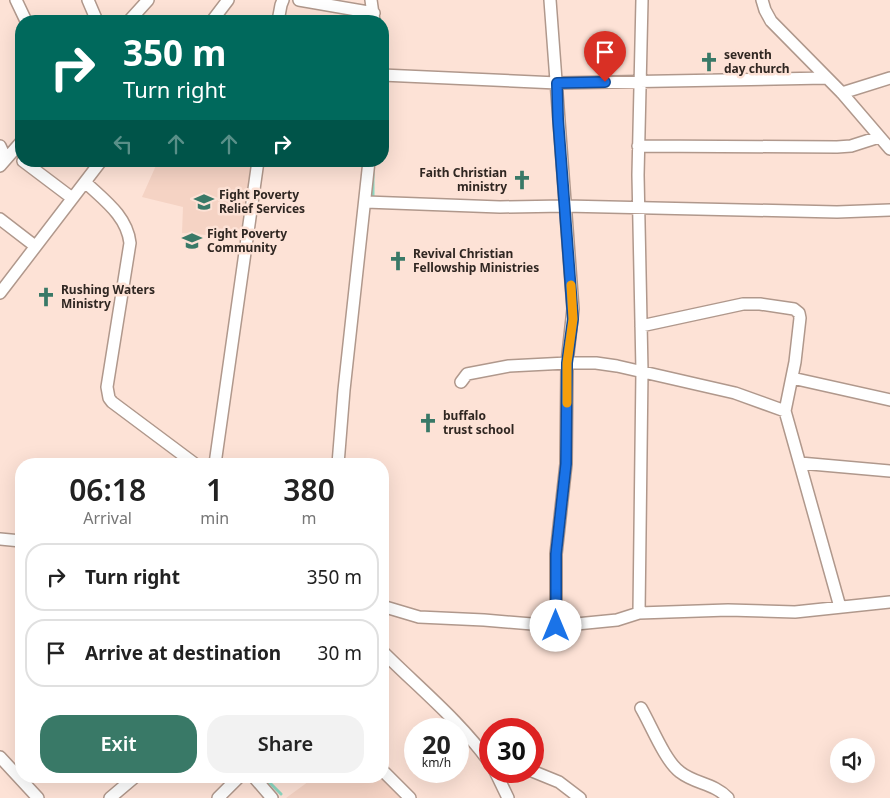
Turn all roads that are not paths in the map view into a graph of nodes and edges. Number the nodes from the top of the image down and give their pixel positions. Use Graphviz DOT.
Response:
graph roads {
  1 [pos="16,0"];
  2 [pos="88,0"];
  3 [pos="148,0"];
  4 [pos="228,0"];
  5 [pos="283,0"];
  6 [pos="299,0"];
  7 [pos="371,0"];
  8 [pos="550,0"];
  9 [pos="642,0"];
  10 [pos="762,0"];
  11 [pos="23,15"];
  12 [pos="94,15"];
  13 [pos="134,15"];
  14 [pos="217,15"];
  15 [pos="279,15"];
  16 [pos="365,15"];
  17 [pos="374,15"];
  18 [pos="389,74"];
  19 [pos="826,78"];
  20 [pos="890,78"];
  21 [pos="641,82"];
  22 [pos="557,83"];
  23 [pos="842,93"];
  24 [pos="879,137"];
  25 [pos="0,146"];
  26 [pos="638,146"];
  27 [pos="890,149"];
  28 [pos="12,160"];
  29 [pos="23,167"];
  30 [pos="96,167"];
  31 [pos="257,167"];
  32 [pos="369,167"];
  33 [pos="85,182"];
  34 [pos="72,198"];
  35 [pos="366,202"];
  36 [pos="565,206"];
  37 [pos="639,208"];
  38 [pos="890,210"];
  39 [pos="0,219"];
  40 [pos="35,246"];
  41 [pos="0,293"];
  42 [pos="641,326"];
  43 [pos="567,363"];
  44 [pos="642,371"];
  45 [pos="792,378"];
  46 [pos="461,382"];
  47 [pos="890,400"];
  48 [pos="785,411"];
  49 [pos="187,458"];
  50 [pos="216,458"];
  51 [pos="338,458"];
  52 [pos="800,463"];
  53 [pos="890,471"];
  54 [pos="0,539"];
  55 [pos="15,541"];
  56 [pos="890,602"];
  57 [pos="840,607"];
  58 [pos="389,608"];
  59 [pos="639,614"];
  60 [pos="556,626"];
  61 [pos="389,658"];
  62 [pos="641,708"];
  63 [pos="479,748"];
  64 [pos="0,757"];
  65 [pos="15,773"];
  66 [pos="544,776"];
  67 [pos="389,777"];
  68 [pos="24,783"];
  69 [pos="128,783"];
  70 [pos="233,783"];
  71 [pos="259,783"];
  72 [pos="501,783"];
  73 [pos="38,798"];
  74 [pos="110,798"];
  75 [pos="218,798"];
  76 [pos="272,798"];
  77 [pos="410,798"];
  78 [pos="508,798"];
  79 [pos="580,798"];
  80 [pos="728,798"];
  1 -- 11 [label="street"];
  2 -- 12 [label="street"];
  3 -- 13 [label="street"];
  4 -- 14 [label="street"];
  5 -- 15 [label="street"];
  6 -- 16 [label="street"];
  7 -- 17 [label="street"];
  8 -- 22 [label="street"];
  9 -- 21 [label="street"];
  10 -- 19 [label="street"];
  18 -- 22 [label="street"];
  19 -- 21 [label="street"];
  19 -- 23 [label="street"];
  20 -- 23 [label="street"];
  21 -- 22 [label="street"];
  21 -- 26 [label="street"];
  22 -- 36 [label="street"];
  23 -- 24 [label="street"];
  24 -- 26 [label="street"];
  24 -- 27 [label="street"];
  25 -- 28 [label="street"];
  26 -- 37 [label="street"];
  29 -- 34 [label="street"];
  30 -- 33 [label="street"];
  31 -- 50 [label="street"];
  32 -- 35 [label="street"];
  33 -- 34 [label="street"];
  33 -- 49 [label="street"];
  34 -- 40 [label="street"];
  35 -- 36 [label="street"];
  35 -- 51 [label="street"];
  36 -- 37 [label="street"];
  36 -- 43 [label="street"];
  37 -- 38 [label="street"];
  37 -- 42 [label="street"];
  39 -- 40 [label="street"];
  40 -- 41 [label="street"];
  42 -- 44 [label="street"];
  42 -- 45 [label="street"];
  43 -- 44 [label="street"];
  43 -- 46 [label="street"];
  43 -- 60 [label="street"];
  44 -- 48 [label="street"];
  44 -- 59 [label="street"];
  45 -- 47 [label="street"];
  45 -- 48 [label="street"];
  48 -- 52 [label="street"];
  52 -- 53 [label="street"];
  52 -- 57 [label="street"];
  54 -- 55 [label="street"];
  56 -- 57 [label="street"];
  57 -- 59 [label="street"];
  58 -- 60 [label="street"];
  59 -- 60 [label="street"];
  61 -- 63 [label="street"];
  62 -- 80 [label="street"];
  64 -- 65 [label="street"];
  66 -- 79 [label="street"];
  67 -- 77 [label="street"];
  68 -- 73 [label="street"];
  69 -- 74 [label="street"];
  70 -- 75 [label="street"];
  71 -- 76 [label="street"];
  72 -- 78 [label="street"];
}
